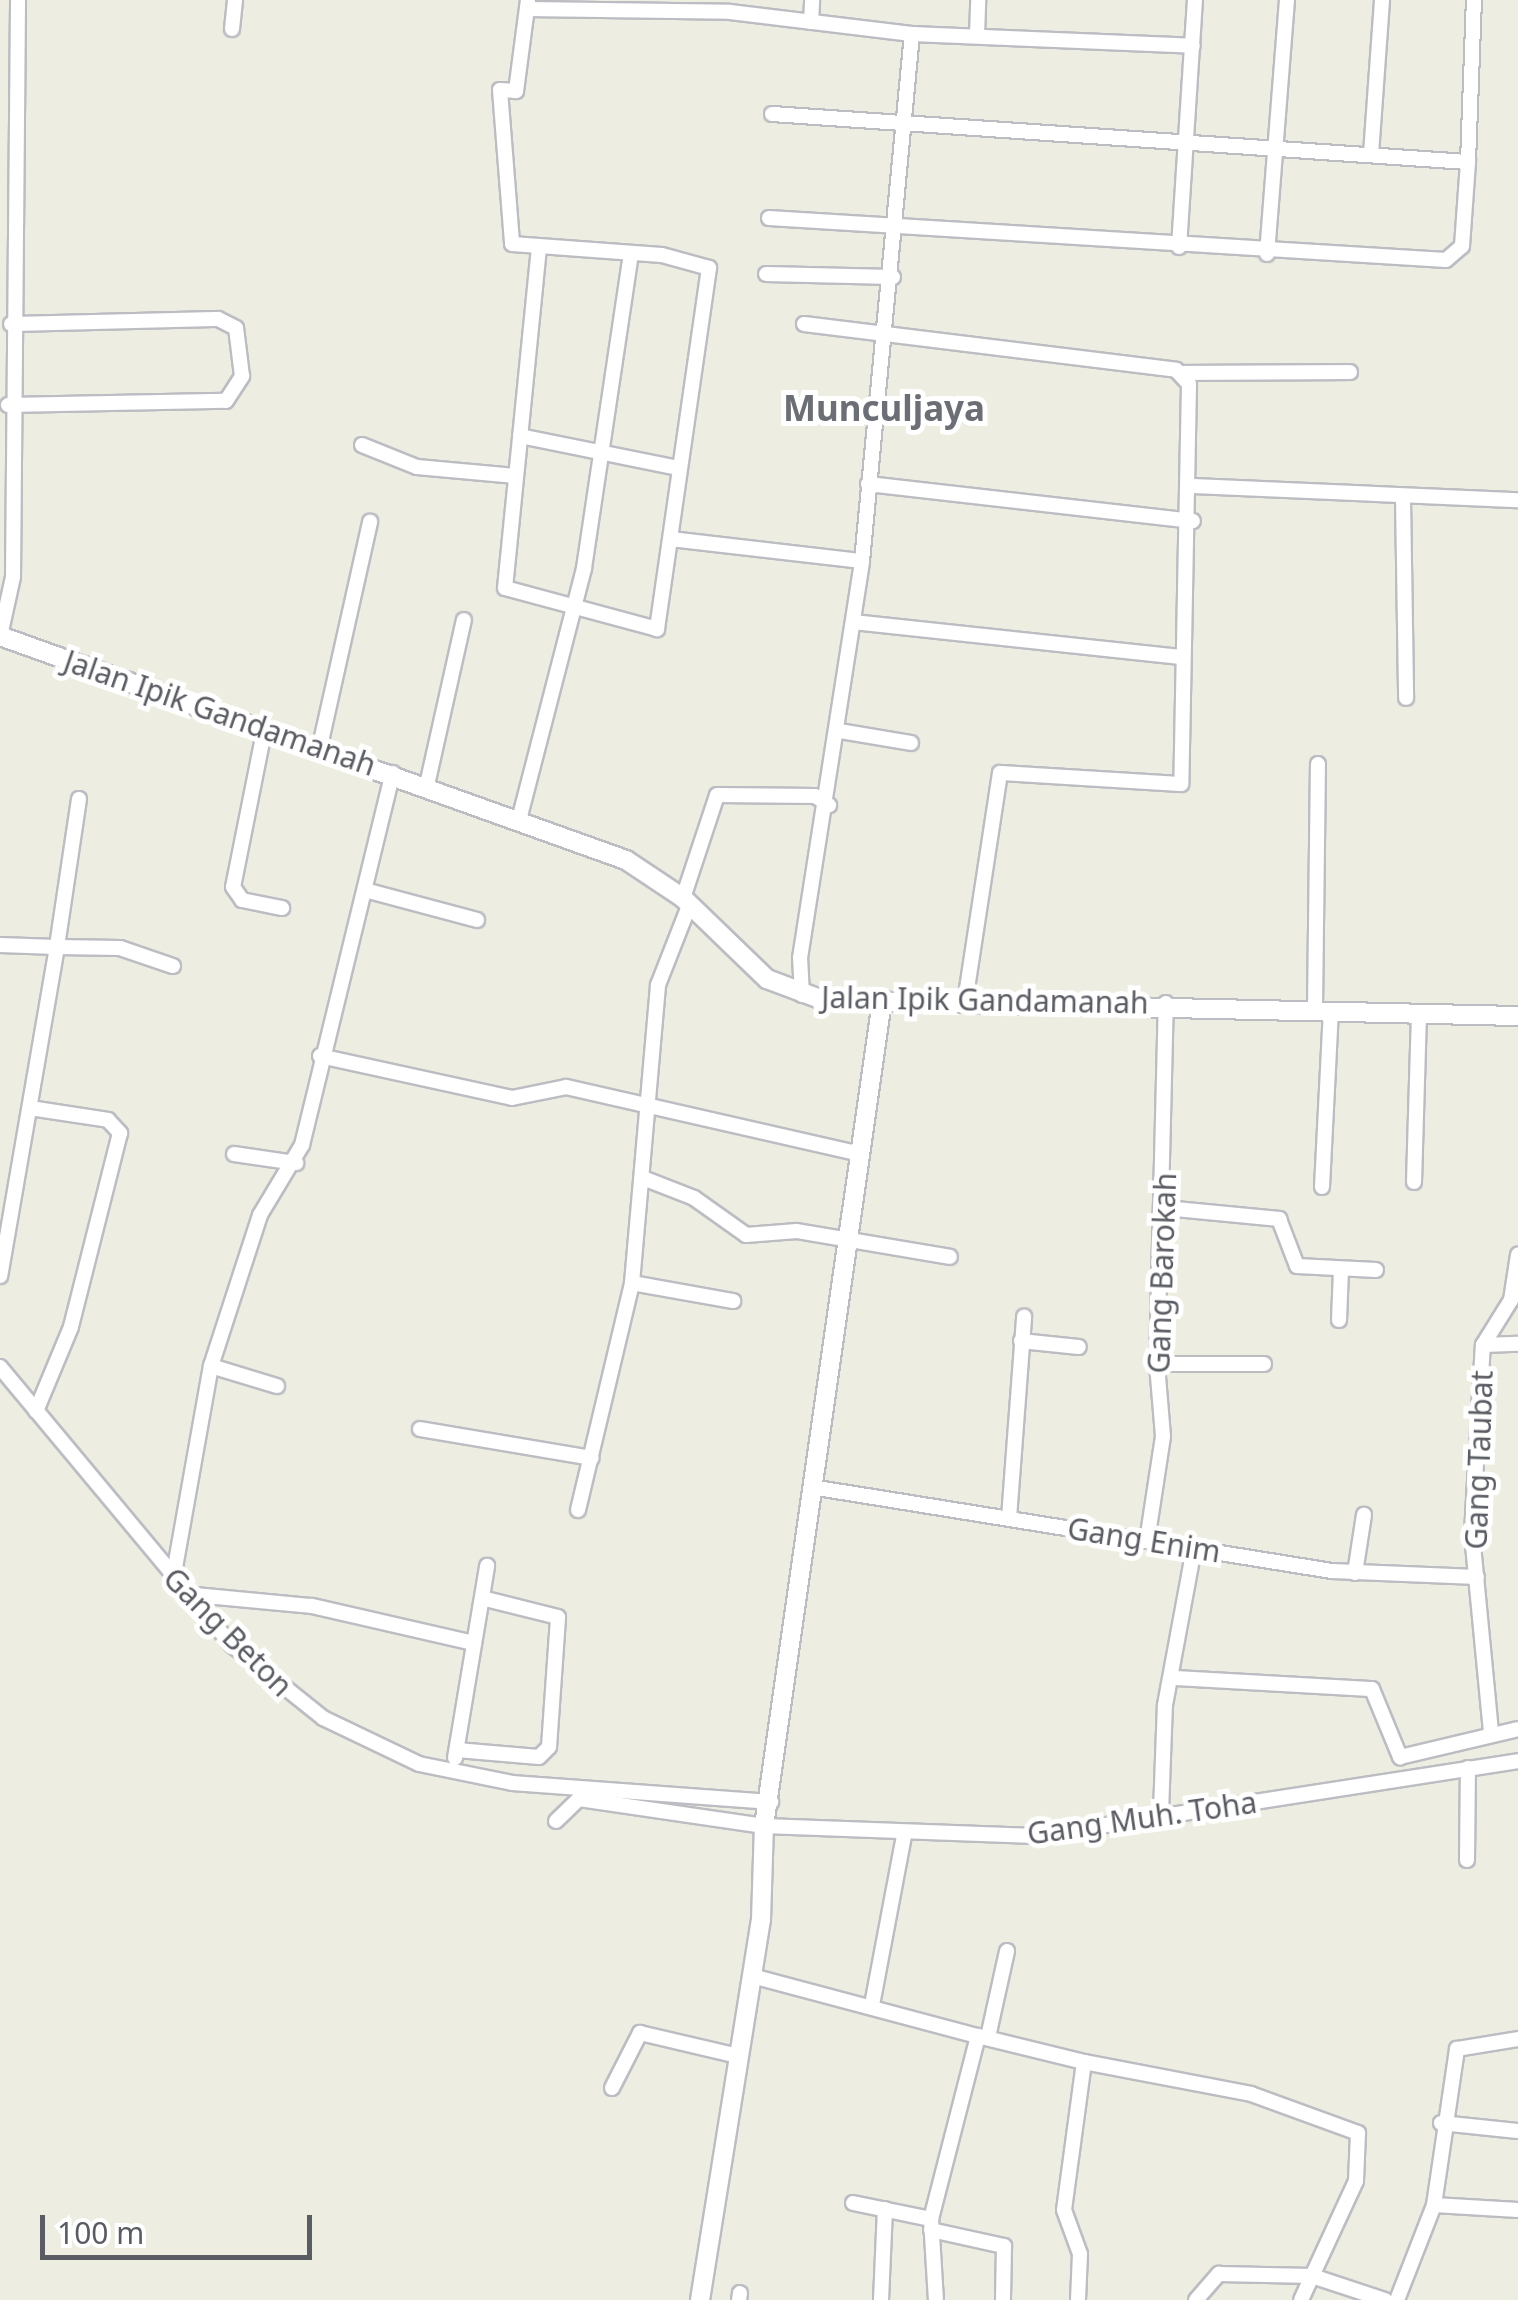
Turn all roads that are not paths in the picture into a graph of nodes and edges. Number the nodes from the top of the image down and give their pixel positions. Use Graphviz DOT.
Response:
graph roads {
  1 [pos="18,0"];
  2 [pos="235,0"];
  3 [pos="812,0"];
  4 [pos="978,0"];
  5 [pos="1195,0"];
  6 [pos="1287,0"];
  7 [pos="1382,0"];
  8 [pos="1474,0"];
  9 [pos="527,4"];
  10 [pos="627,6"];
  11 [pos="811,22"];
  12 [pos="232,29"];
  13 [pos="912,34"];
  14 [pos="976,36"];
  15 [pos="1192,46"];
  16 [pos="0,113"];
  17 [pos="16,114"];
  18 [pos="772,114"];
  19 [pos="903,126"];
  20 [pos="1188,146"];
  21 [pos="1276,151"];
  22 [pos="1371,154"];
  23 [pos="1468,162"];
  24 [pos="769,218"];
  25 [pos="896,227"];
  26 [pos="5,236"];
  27 [pos="1179,246"];
  28 [pos="539,250"];
  29 [pos="631,253"];
  30 [pos="1267,254"];
  31 [pos="766,274"];
  32 [pos="892,277"];
  33 [pos="10,324"];
  34 [pos="804,324"];
  35 [pos="886,335"];
  36 [pos="1350,372"];
  37 [pos="1182,373"];
  38 [pos="8,405"];
  39 [pos="520,436"];
  40 [pos="362,445"];
  41 [pos="604,451"];
  42 [pos="679,468"];
  43 [pos="516,476"];
  44 [pos="868,484"];
  45 [pos="1193,486"];
  46 [pos="1403,499"];
  47 [pos="1518,500"];
  48 [pos="1193,521"];
  49 [pos="370,522"];
  50 [pos="672,538"];
  51 [pos="862,560"];
  52 [pos="575,605"];
  53 [pos="464,620"];
  54 [pos="853,622"];
  55 [pos="0,636"];
  56 [pos="1183,657"];
  57 [pos="1406,698"];
  58 [pos="265,728"];
  59 [pos="840,731"];
  60 [pos="912,742"];
  61 [pos="320,746"];
  62 [pos="1318,764"];
  63 [pos="393,772"];
  64 [pos="428,785"];
  65 [pos="79,799"];
  66 [pos="829,805"];
  67 [pos="520,816"];
  68 [pos="366,890"];
  69 [pos="686,902"];
  70 [pos="282,908"];
  71 [pos="478,920"];
  72 [pos="0,945"];
  73 [pos="57,947"];
  74 [pos="173,966"];
  75 [pos="802,995"];
  76 [pos="882,1000"];
  77 [pos="965,1002"];
  78 [pos="1166,1003"];
  79 [pos="1324,1008"];
  80 [pos="1419,1013"];
  81 [pos="1518,1016"];
  82 [pos="320,1056"];
  83 [pos="648,1104"];
  84 [pos="30,1108"];
  85 [pos="857,1153"];
  86 [pos="234,1154"];
  87 [pos="296,1163"];
  88 [pos="643,1178"];
  89 [pos="1414,1182"];
  90 [pos="1322,1187"];
  91 [pos="1164,1208"];
  92 [pos="846,1238"];
  93 [pos="1518,1255"];
  94 [pos="950,1256"];
  95 [pos="1376,1270"];
  96 [pos="1341,1271"];
  97 [pos="0,1276"];
  98 [pos="632,1283"];
  99 [pos="734,1301"];
  100 [pos="1024,1318"];
  101 [pos="1340,1320"];
  102 [pos="1021,1341"];
  103 [pos="1518,1344"];
  104 [pos="1483,1345"];
  105 [pos="1078,1347"];
  106 [pos="1156,1364"];
  107 [pos="1264,1364"];
  108 [pos="211,1366"];
  109 [pos="0,1367"];
  110 [pos="277,1386"];
  111 [pos="36,1411"];
  112 [pos="420,1430"];
  113 [pos="592,1458"];
  114 [pos="811,1487"];
  115 [pos="578,1510"];
  116 [pos="1364,1516"];
  117 [pos="1010,1518"];
  118 [pos="1147,1541"];
  119 [pos="1194,1550"];
  120 [pos="487,1566"];
  121 [pos="1355,1573"];
  122 [pos="1477,1577"];
  123 [pos="173,1579"];
  124 [pos="195,1595"];
  125 [pos="482,1598"];
  126 [pos="474,1643"];
  127 [pos="1174,1678"];
  128 [pos="1518,1729"];
  129 [pos="1491,1732"];
  130 [pos="457,1750"];
  131 [pos="1518,1760"];
  132 [pos="1468,1768"];
  133 [pos="454,1771"];
  134 [pos="771,1802"];
  135 [pos="1162,1807"];
  136 [pos="556,1821"];
  137 [pos="764,1826"];
  138 [pos="904,1836"];
  139 [pos="1467,1860"];
  140 [pos="1007,1951"];
  141 [pos="752,1976"];
  142 [pos="872,2005"];
  143 [pos="983,2036"];
  144 [pos="1518,2040"];
  145 [pos="734,2056"];
  146 [pos="1084,2062"];
  147 [pos="612,2088"];
  148 [pos="1441,2123"];
  149 [pos="1518,2131"];
  150 [pos="853,2202"];
  151 [pos="1434,2204"];
  152 [pos="885,2209"];
  153 [pos="1518,2210"];
  154 [pos="931,2224"];
  155 [pos="1312,2276"];
  156 [pos="700,2300"];
  157 [pos="881,2300"];
  158 [pos="936,2300"];
  159 [pos="1003,2300"];
  160 [pos="1078,2300"];
  161 [pos="1196,2300"];
  162 [pos="1301,2300"];
  163 [pos="1385,2300"];
  164 [pos="1398,2300"];
  1 -- 17 [label="street"];
  2 -- 12 [label="street"];
  3 -- 11 [label="street"];
  4 -- 14 [label="street"];
  5 -- 15 [label="street"];
  6 -- 21 [label="street"];
  7 -- 22 [label="street"];
  8 -- 23 [label="street"];
  9 -- 10 [label="street"];
  9 -- 28 [label="street"];
  10 -- 11 [label="street"];
  11 -- 13 [label="street"];
  13 -- 14 [label="street"];
  13 -- 19 [label="street"];
  14 -- 15 [label="street"];
  15 -- 20 [label="street"];
  16 -- 17 [label="street"];
  17 -- 26 [label="street"];
  18 -- 19 [label="street"];
  19 -- 20 [label="street"];
  19 -- 25 [label="street"];
  20 -- 21 [label="street"];
  20 -- 27 [label="street"];
  21 -- 22 [label="street"];
  21 -- 30 [label="street"];
  22 -- 23 [label="street"];
  23 -- 30 [label="street"];
  24 -- 25 [label="street"];
  25 -- 27 [label="street"];
  25 -- 32 [label="street"];
  26 -- 33 [label="street"];
  27 -- 30 [label="street"];
  28 -- 29 [label="street"];
  28 -- 39 [label="street"];
  29 -- 41 [label="street"];
  29 -- 42 [label="street"];
  31 -- 32 [label="street"];
  32 -- 35 [label="street"];
  33 -- 38 [label="street"];
  33 -- 38 [label="street"];
  34 -- 35 [label="street"];
  35 -- 37 [label="street"];
  35 -- 44 [label="street"];
  36 -- 37 [label="street"];
  37 -- 45 [label="street"];
  38 -- 55 [label="street"];
  39 -- 41 [label="street"];
  39 -- 43 [label="street"];
  40 -- 43 [label="street"];
  41 -- 42 [label="street"];
  41 -- 52 [label="street"];
  42 -- 50 [label="street"];
  43 -- 52 [label="street"];
  44 -- 48 [label="street"];
  44 -- 51 [label="street"];
  45 -- 46 [label="street"];
  45 -- 48 [label="street"];
  46 -- 47 [label="street"];
  46 -- 57 [label="street"];
  48 -- 56 [label="street"];
  49 -- 61 [label="street"];
  50 -- 51 [label="street"];
  50 -- 52 [label="street"];
  51 -- 54 [label="street"];
  52 -- 67 [label="street"];
  53 -- 64 [label="street"];
  54 -- 56 [label="street"];
  54 -- 59 [label="street"];
  55 -- 58 [label="street, Jalan Ipik Gandamanah"];
  56 -- 77 [label="street"];
  58 -- 61 [label="street, Jalan Ipik Gandamanah"];
  58 -- 70 [label="street"];
  59 -- 60 [label="street"];
  59 -- 66 [label="street"];
  61 -- 63 [label="street, Jalan Ipik Gandamanah"];
  62 -- 79 [label="street"];
  63 -- 64 [label="street, Jalan Ipik Gandamanah"];
  63 -- 68 [label="street"];
  64 -- 67 [label="street, Jalan Ipik Gandamanah"];
  65 -- 73 [label="street"];
  66 -- 69 [label="street"];
  66 -- 75 [label="street"];
  67 -- 69 [label="street, Jalan Ipik Gandamanah"];
  68 -- 71 [label="street"];
  68 -- 82 [label="street"];
  69 -- 75 [label="street, Jalan Ipik Gandamanah"];
  69 -- 83 [label="street"];
  72 -- 73 [label="street"];
  73 -- 74 [label="street"];
  73 -- 84 [label="street"];
  75 -- 76 [label="street, Jalan Ipik Gandamanah"];
  76 -- 77 [label="street, Jalan Ipik Gandamanah"];
  76 -- 85 [label="street"];
  77 -- 78 [label="street, Jalan Ipik Gandamanah"];
  78 -- 79 [label="street, Jalan Ipik Gandamanah"];
  78 -- 91 [label="street, Gang Barokah"];
  79 -- 80 [label="street, Jalan Ipik Gandamanah"];
  79 -- 90 [label="street"];
  80 -- 81 [label="street, Jalan Ipik Gandamanah"];
  80 -- 89 [label="street"];
  82 -- 83 [label="street"];
  82 -- 87 [label="street"];
  83 -- 85 [label="street"];
  83 -- 88 [label="street"];
  84 -- 97 [label="street"];
  84 -- 111 [label="street"];
  85 -- 92 [label="street"];
  86 -- 87 [label="street"];
  87 -- 108 [label="street"];
  88 -- 92 [label="street"];
  88 -- 98 [label="street"];
  91 -- 96 [label="street"];
  91 -- 106 [label="street, Gang Barokah"];
  92 -- 94 [label="street"];
  92 -- 114 [label="street"];
  93 -- 104 [label="street, Gang Taubat"];
  95 -- 96 [label="street"];
  96 -- 101 [label="street"];
  98 -- 99 [label="street"];
  98 -- 113 [label="street"];
  100 -- 102 [label="street"];
  102 -- 105 [label="street"];
  102 -- 117 [label="street"];
  103 -- 104 [label="street"];
  104 -- 122 [label="street, Gang Taubat"];
  106 -- 107 [label="street"];
  106 -- 118 [label="street, Gang Barokah"];
  108 -- 110 [label="street"];
  108 -- 123 [label="street"];
  109 -- 111 [label="street, Gang Beton"];
  111 -- 123 [label="street, Gang Beton"];
  112 -- 113 [label="street"];
  113 -- 115 [label="street"];
  114 -- 117 [label="street, Gang Enim"];
  114 -- 134 [label="street"];
  116 -- 121 [label="street"];
  117 -- 118 [label="street, Gang Enim"];
  118 -- 119 [label="street, Gang Enim"];
  119 -- 121 [label="street, Gang Enim"];
  119 -- 127 [label="street"];
  120 -- 125 [label="street"];
  121 -- 122 [label="street, Gang Enim"];
  122 -- 129 [label="street, Gang Taubat"];
  123 -- 124 [label="street, Gang Beton"];
  124 -- 126 [label="street"];
  124 -- 133 [label="street, Gang Beton"];
  125 -- 126 [label="street"];
  125 -- 130 [label="street"];
  126 -- 130 [label="street"];
  127 -- 129 [label="street"];
  127 -- 135 [label="street"];
  128 -- 129 [label="street"];
  130 -- 133 [label="street"];
  131 -- 132 [label="street, Gang Muh. Toha"];
  132 -- 135 [label="street, Gang Muh. Toha"];
  132 -- 139 [label="street"];
  133 -- 134 [label="street, Gang Beton"];
  134 -- 137 [label="street"];
  135 -- 138 [label="street, Gang Muh. Toha"];
  136 -- 137 [label="street, Gang Muh. Toha"];
  137 -- 138 [label="street, Gang Muh. Toha"];
  137 -- 141 [label="street"];
  138 -- 142 [label="street"];
  140 -- 143 [label="street"];
  141 -- 142 [label="street"];
  141 -- 145 [label="street"];
  142 -- 143 [label="street"];
  143 -- 146 [label="street"];
  143 -- 154 [label="street"];
  144 -- 148 [label="street"];
  145 -- 147 [label="street"];
  145 -- 156 [label="street"];
  146 -- 155 [label="street"];
  146 -- 160 [label="street"];
  148 -- 149 [label="street"];
  148 -- 151 [label="street"];
  150 -- 152 [label="street"];
  151 -- 153 [label="street"];
  151 -- 164 [label="street"];
  152 -- 154 [label="street"];
  152 -- 157 [label="street"];
  154 -- 158 [label="street"];
  154 -- 159 [label="street"];
  155 -- 161 [label="street"];
  155 -- 162 [label="street"];
  155 -- 163 [label="street"];
}
